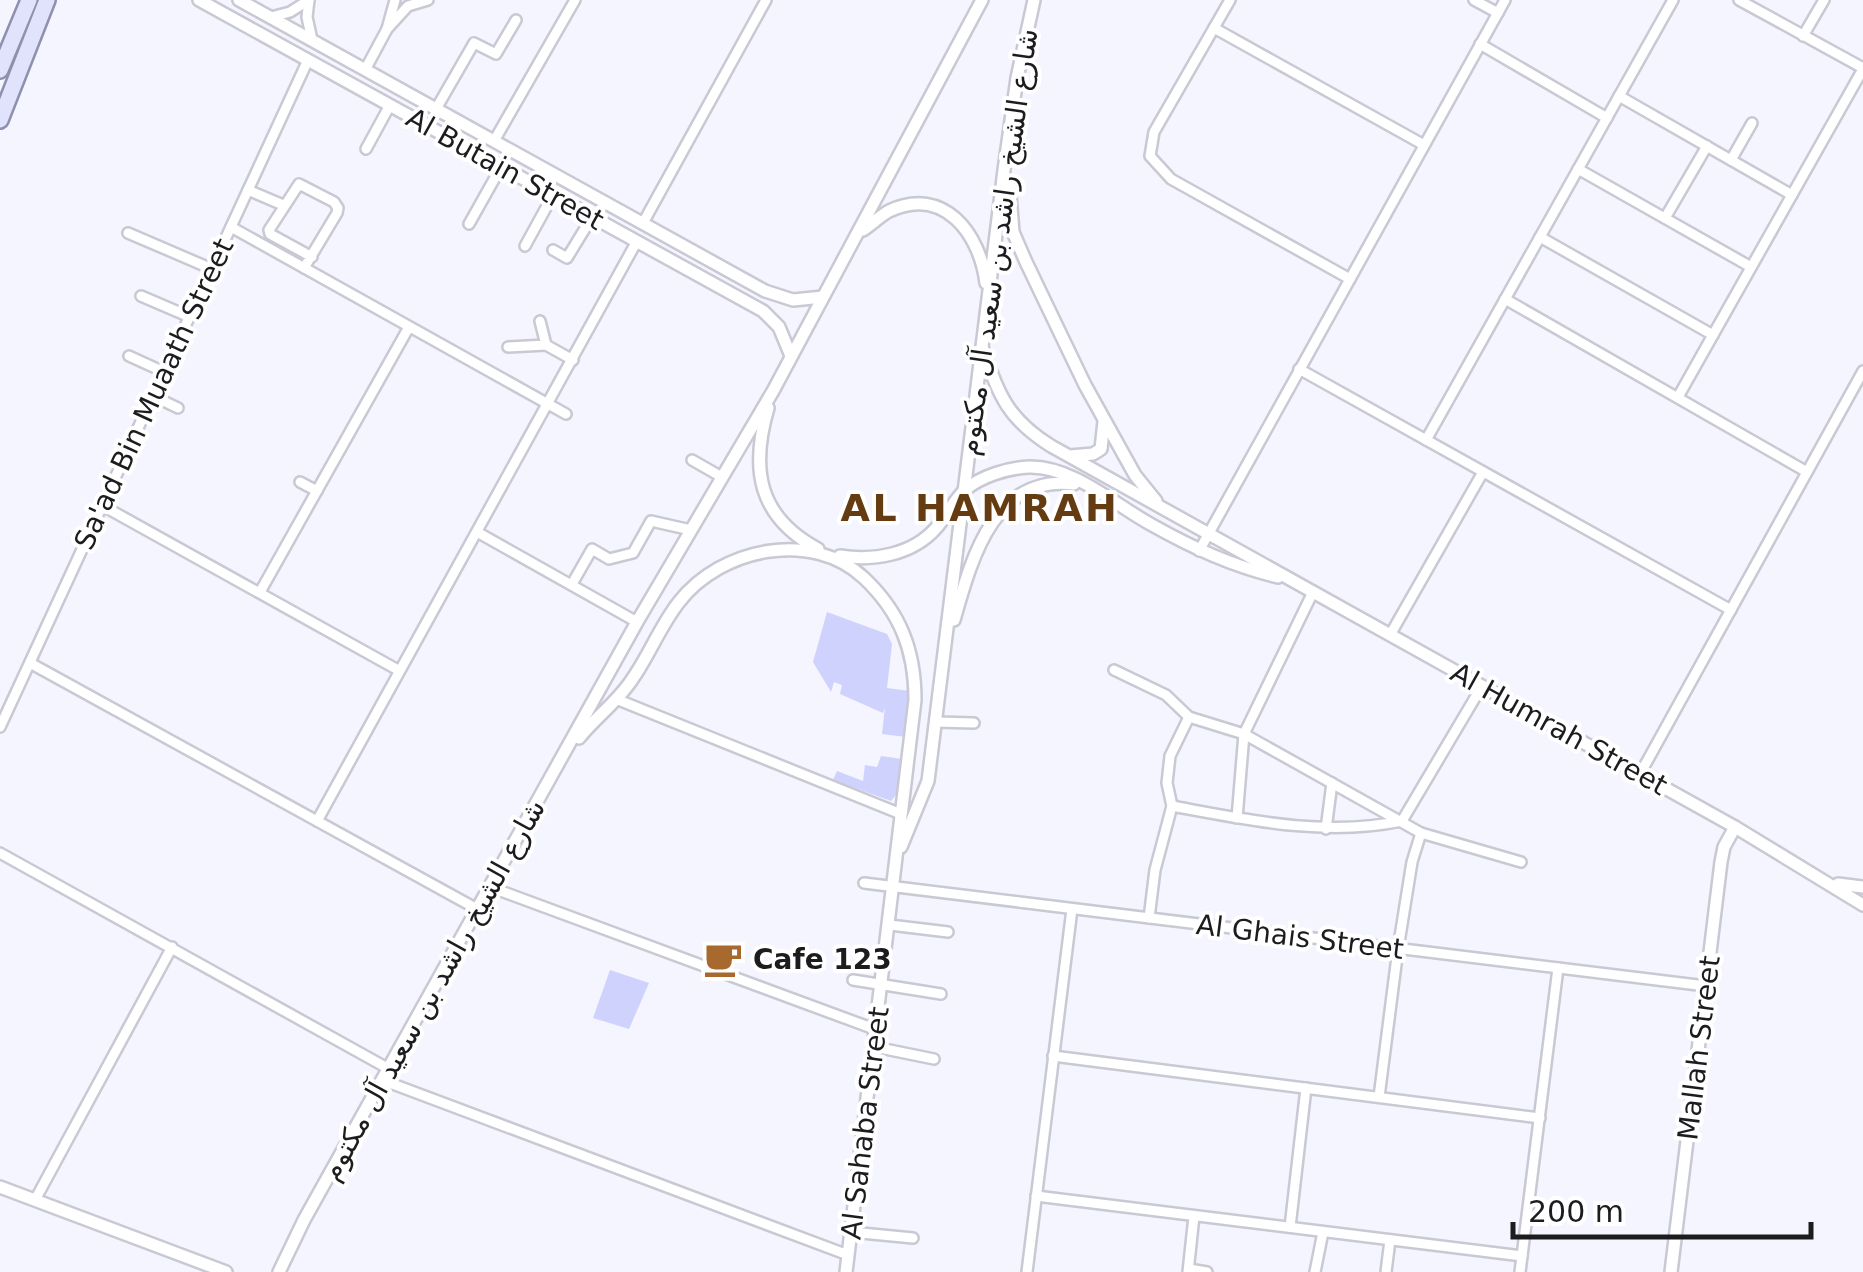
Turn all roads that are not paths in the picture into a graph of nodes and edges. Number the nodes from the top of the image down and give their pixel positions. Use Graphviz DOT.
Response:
graph roads {
  1 [pos="29,0"];
  2 [pos="47,0"];
  3 [pos="199,0"];
  4 [pos="240,0"];
  5 [pos="309,0"];
  6 [pos="396,0"];
  7 [pos="428,0"];
  8 [pos="575,0"];
  9 [pos="766,0"];
  10 [pos="982,0"];
  11 [pos="1034,0"];
  12 [pos="1230,0"];
  13 [pos="1474,0"];
  14 [pos="1505,0"];
  15 [pos="1673,0"];
  16 [pos="1739,0"];
  17 [pos="1824,0"];
  18 [pos="408,6"];
  19 [pos="1498,13"];
  20 [pos="271,17"];
  21 [pos="516,20"];
  22 [pos="1214,28"];
  23 [pos="387,29"];
  24 [pos="1804,36"];
  25 [pos="312,40"];
  26 [pos="1480,44"];
  27 [pos="3,57"];
  28 [pos="308,60"];
  29 [pos="1863,69"];
  30 [pos="0,70"];
  31 [pos="365,70"];
  32 [pos="1619,96"];
  33 [pos="414,97"];
  34 [pos="390,106"];
  35 [pos="436,109"];
  36 [pos="1607,118"];
  37 [pos="0,120"];
  38 [pos="1752,123"];
  39 [pos="494,141"];
  40 [pos="1008,142"];
  41 [pos="1424,145"];
  42 [pos="1707,146"];
  43 [pos="366,149"];
  44 [pos="1731,160"];
  45 [pos="501,166"];
  46 [pos="1578,170"];
  47 [pos="248,190"];
  48 [pos="553,195"];
  49 [pos="1792,195"];
  50 [pos="282,205"];
  51 [pos="592,216"];
  52 [pos="1665,218"];
  53 [pos="643,223"];
  54 [pos="469,224"];
  55 [pos="231,227"];
  56 [pos="128,233"];
  57 [pos="858,235"];
  58 [pos="1540,238"];
  59 [pos="637,242"];
  60 [pos="524,246"];
  61 [pos="553,250"];
  62 [pos="312,258"];
  63 [pos="304,268"];
  64 [pos="1751,268"];
  65 [pos="212,269"];
  66 [pos="1350,279"];
  67 [pos="142,296"];
  68 [pos="823,297"];
  69 [pos="1505,299"];
  70 [pos="988,302"];
  71 [pos="190,316"];
  72 [pos="540,320"];
  73 [pos="409,328"];
  74 [pos="1713,335"];
  75 [pos="546,345"];
  76 [pos="982,347"];
  77 [pos="506,350"];
  78 [pos="130,356"];
  79 [pos="792,356"];
  80 [pos="573,360"];
  81 [pos="1299,369"];
  82 [pos="1863,371"];
  83 [pos="164,372"];
  84 [pos="773,391"];
  85 [pos="154,396"];
  86 [pos="1678,397"];
  87 [pos="548,403"];
  88 [pos="178,408"];
  89 [pos="566,414"];
  90 [pos="1104,416"];
  91 [pos="1426,440"];
  92 [pos="1068,456"];
  93 [pos="692,460"];
  94 [pos="1483,472"];
  95 [pos="1807,472"];
  96 [pos="720,476"];
  97 [pos="300,482"];
  98 [pos="1084,485"];
  99 [pos="316,491"];
  100 [pos="964,491"];
  101 [pos="102,506"];
  102 [pos="1166,512"];
  103 [pos="690,530"];
  104 [pos="477,532"];
  105 [pos="1208,533"];
  106 [pos="1199,551"];
  107 [pos="827,554"];
  108 [pos="1292,580"];
  109 [pos="572,584"];
  110 [pos="260,592"];
  111 [pos="1313,592"];
  112 [pos="1730,610"];
  113 [pos="637,622"];
  114 [pos="1390,635"];
  115 [pos="945,653"];
  116 [pos="30,662"];
  117 [pos="398,670"];
  118 [pos="1114,670"];
  119 [pos="1482,686"];
  120 [pos="600,689"];
  121 [pos="616,700"];
  122 [pos="1189,718"];
  123 [pos="937,722"];
  124 [pos="974,723"];
  125 [pos="0,727"];
  126 [pos="1244,734"];
  127 [pos="561,760"];
  128 [pos="1640,774"];
  129 [pos="1332,783"];
  130 [pos="1172,806"];
  131 [pos="901,814"];
  132 [pos="1237,818"];
  133 [pos="316,821"];
  134 [pos="1402,821"];
  135 [pos="1735,827"];
  136 [pos="1326,829"];
  137 [pos="1421,833"];
  138 [pos="0,852"];
  139 [pos="897,855"];
  140 [pos="1521,862"];
  141 [pos="1825,880"];
  142 [pos="864,883"];
  143 [pos="490,887"];
  144 [pos="894,887"];
  145 [pos="1863,888"];
  146 [pos="1863,905"];
  147 [pos="477,909"];
  148 [pos="1072,909"];
  149 [pos="1150,918"];
  150 [pos="890,924"];
  151 [pos="948,932"];
  152 [pos="172,947"];
  153 [pos="1398,949"];
  154 [pos="1558,968"];
  155 [pos="853,980"];
  156 [pos="882,986"];
  157 [pos="1706,986"];
  158 [pos="941,994"];
  159 [pos="877,1030"];
  160 [pos="874,1047"];
  161 [pos="1053,1056"];
  162 [pos="934,1059"];
  163 [pos="386,1074"];
  164 [pos="1306,1088"];
  165 [pos="1379,1097"];
  166 [pos="1540,1118"];
  167 [pos="0,1187"];
  168 [pos="1036,1196"];
  169 [pos="34,1200"];
  170 [pos="1194,1216"];
  171 [pos="304,1220"];
  172 [pos="1290,1227"];
  173 [pos="851,1232"];
  174 [pos="1323,1232"];
  175 [pos="913,1238"];
  176 [pos="1390,1240"];
  177 [pos="848,1255"];
  178 [pos="1522,1256"];
  179 [pos="205,1268"];
  180 [pos="1188,1270"];
  181 [pos="226,1272"];
  182 [pos="269,1272"];
  183 [pos="279,1272"];
  184 [pos="846,1272"];
  185 [pos="1027,1272"];
  186 [pos="1208,1272"];
  187 [pos="1315,1272"];
  188 [pos="1386,1272"];
  189 [pos="1520,1272"];
  190 [pos="1671,1272"];
  1 -- 27 [label="main road"];
  2 -- 37 [label="main road"];
  3 -- 28 [label="street, Al Butain Street"];
  4 -- 20 [label="street, Al Butain Street"];
  5 -- 20 [label="street"];
  5 -- 25 [label="street"];
  6 -- 18 [label="street"];
  6 -- 23 [label="street"];
  7 -- 18 [label="street"];
  8 -- 39 [label="street"];
  9 -- 53 [label="street"];
  10 -- 57 [label="street, شارع الشيخ راشد بن سعيد آل مكتوم"];
  11 -- 40 [label="street, شارع الشيخ راشد بن سعيد آل مكتوم"];
  12 -- 22 [label="street"];
  13 -- 19 [label="street"];
  14 -- 19 [label="street"];
  15 -- 32 [label="street"];
  16 -- 24 [label="street"];
  17 -- 24 [label="street"];
  18 -- 23 [label="street"];
  19 -- 26 [label="street"];
  20 -- 25 [label="street, Al Butain Street"];
  21 -- 35 [label="street"];
  22 -- 41 [label="street"];
  22 -- 66 [label="street"];
  23 -- 31 [label="street"];
  24 -- 29 [label="street"];
  25 -- 31 [label="street, Al Butain Street"];
  26 -- 36 [label="street"];
  26 -- 41 [label="street"];
  27 -- 30 [label="main road"];
  28 -- 34 [label="street, Al Butain Street"];
  28 -- 47 [label="street, Sa'ad Bin Muaath Street"];
  29 -- 49 [label="street"];
  31 -- 33 [label="street, Al Butain Street"];
  32 -- 36 [label="street"];
  32 -- 42 [label="street"];
  33 -- 34 [label="street"];
  33 -- 35 [label="street, Al Butain Street"];
  34 -- 43 [label="street"];
  34 -- 45 [label="street, Al Butain Street"];
  35 -- 39 [label="street, Al Butain Street"];
  36 -- 46 [label="street"];
  38 -- 44 [label="street"];
  39 -- 53 [label="street, Al Butain Street"];
  40 -- 70 [label="street, شارع الشيخ راشد بن سعيد آل مكتوم"];
  40 -- 90 [label="street"];
  41 -- 66 [label="street"];
  42 -- 44 [label="street"];
  42 -- 52 [label="street"];
  44 -- 49 [label="street"];
  45 -- 48 [label="street, Al Butain Street"];
  45 -- 54 [label="street"];
  46 -- 52 [label="street"];
  46 -- 58 [label="street"];
  47 -- 50 [label="street"];
  47 -- 55 [label="street, Sa'ad Bin Muaath Street"];
  48 -- 51 [label="street, Al Butain Street"];
  48 -- 60 [label="street"];
  49 -- 64 [label="street"];
  50 -- 62 [label="street"];
  50 -- 62 [label="street"];
  51 -- 59 [label="street, Al Butain Street"];
  51 -- 61 [label="street"];
  52 -- 64 [label="street"];
  53 -- 68 [label="street, Al Butain Street"];
  55 -- 63 [label="street"];
  55 -- 65 [label="street, Sa'ad Bin Muaath Street"];
  56 -- 65 [label="street"];
  57 -- 68 [label="street, شارع الشيخ راشد بن سعيد آل مكتوم"];
  57 -- 70 [label="street"];
  58 -- 69 [label="street"];
  58 -- 74 [label="street"];
  59 -- 79 [label="street, Al Butain Street"];
  59 -- 80 [label="street"];
  62 -- 63 [label="street"];
  63 -- 73 [label="street"];
  64 -- 74 [label="street"];
  65 -- 71 [label="street, Sa'ad Bin Muaath Street"];
  66 -- 81 [label="street"];
  67 -- 71 [label="street"];
  68 -- 79 [label="street, شارع الشيخ راشد بن سعيد آل مكتوم"];
  69 -- 86 [label="street"];
  69 -- 91 [label="street"];
  70 -- 76 [label="street, شارع الشيخ راشد بن سعيد آل مكتوم"];
  71 -- 83 [label="street, Sa'ad Bin Muaath Street"];
  72 -- 75 [label="street"];
  73 -- 87 [label="street"];
  73 -- 99 [label="street"];
  74 -- 86 [label="street"];
  75 -- 77 [label="street"];
  75 -- 80 [label="street"];
  76 -- 92 [label="street, Al Humrah Street"];
  76 -- 100 [label="street, شارع الشيخ راشد بن سعيد آل مكتوم"];
  78 -- 83 [label="street"];
  79 -- 84 [label="street, شارع الشيخ راشد بن سعيد آل مكتوم"];
  80 -- 87 [label="street"];
  81 -- 91 [label="street"];
  81 -- 105 [label="street"];
  82 -- 95 [label="street"];
  83 -- 85 [label="street, Sa'ad Bin Muaath Street"];
  84 -- 96 [label="street, شارع الشيخ راشد بن سعيد آل مكتوم"];
  84 -- 107 [label="street"];
  85 -- 88 [label="street"];
  85 -- 101 [label="street, Sa'ad Bin Muaath Street"];
  86 -- 95 [label="street"];
  87 -- 89 [label="street"];
  87 -- 104 [label="street"];
  90 -- 92 [label="street"];
  90 -- 102 [label="street"];
  91 -- 94 [label="street"];
  92 -- 102 [label="street, Al Humrah Street"];
  93 -- 96 [label="street"];
  94 -- 112 [label="street"];
  94 -- 114 [label="street"];
  95 -- 112 [label="street"];
  96 -- 103 [label="street, شارع الشيخ راشد بن سعيد آل مكتوم"];
  97 -- 99 [label="street"];
  98 -- 100 [label="street, Al Humrah Street"];
  98 -- 106 [label="street, Al Humrah Street"];
  98 -- 115 [label="street"];
  99 -- 110 [label="street"];
  100 -- 107 [label="street"];
  100 -- 115 [label="street, شارع الشيخ راشد بن سعيد آل مكتوم"];
  101 -- 110 [label="street"];
  101 -- 116 [label="street, Sa'ad Bin Muaath Street"];
  102 -- 105 [label="street, Al Humrah Street"];
  103 -- 109 [label="street"];
  103 -- 113 [label="street, شارع الشيخ راشد بن سعيد آل مكتوم"];
  104 -- 109 [label="street"];
  104 -- 117 [label="street"];
  105 -- 106 [label="street"];
  105 -- 108 [label="street, Al Humrah Street"];
  106 -- 108 [label="street, Al Humrah Street"];
  107 -- 121 [label="street, شارع الشيخ راشد بن سعيد آل مكتوم"];
  107 -- 131 [label="street, شارع الشيخ راشد بن سعيد آل مكتوم"];
  108 -- 111 [label="street, Al Humrah Street"];
  109 -- 113 [label="street"];
  110 -- 117 [label="street"];
  111 -- 114 [label="street, Al Humrah Street"];
  111 -- 126 [label="street"];
  112 -- 128 [label="street"];
  113 -- 120 [label="street, شارع الشيخ راشد بن سعيد آل مكتوم"];
  114 -- 119 [label="street, Al Humrah Street"];
  115 -- 123 [label="street, شارع الشيخ راشد بن سعيد آل مكتوم"];
  116 -- 125 [label="street, Sa'ad Bin Muaath Street"];
  116 -- 133 [label="street"];
  117 -- 133 [label="street"];
  118 -- 122 [label="street"];
  119 -- 128 [label="street, Al Humrah Street"];
  119 -- 134 [label="street"];
  120 -- 121 [label="street"];
  120 -- 127 [label="street, شارع الشيخ راشد بن سعيد آل مكتوم"];
  121 -- 127 [label="street, شارع الشيخ راشد بن سعيد آل مكتوم"];
  121 -- 131 [label="street"];
  122 -- 126 [label="street"];
  122 -- 130 [label="street"];
  123 -- 124 [label="street"];
  123 -- 139 [label="street, شارع الشيخ راشد بن سعيد آل مكتوم"];
  126 -- 129 [label="street"];
  126 -- 132 [label="street"];
  127 -- 143 [label="street, شارع الشيخ راشد بن سعيد آل مكتوم"];
  128 -- 135 [label="street, Al Humrah Street"];
  129 -- 134 [label="street"];
  129 -- 136 [label="street"];
  130 -- 132 [label="street"];
  130 -- 149 [label="street"];
  131 -- 139 [label="street, شارع الشيخ راشد بن سعيد آل مكتوم"];
  132 -- 136 [label="street"];
  133 -- 147 [label="street"];
  134 -- 136 [label="street"];
  134 -- 137 [label="street"];
  135 -- 141 [label="street, Al Humrah Street"];
  135 -- 157 [label="street, Mallah Street"];
  137 -- 140 [label="street"];
  137 -- 153 [label="street"];
  138 -- 152 [label="street"];
  139 -- 144 [label="street, Al Sahaba Street"];
  141 -- 145 [label="street, Al Humrah Street"];
  141 -- 146 [label="street, Al Humrah Street"];
  142 -- 144 [label="street, Al Ghais Street"];
  143 -- 147 [label="street, شارع الشيخ راشد بن سعيد آل مكتوم"];
  143 -- 159 [label="street"];
  144 -- 148 [label="street, Al Ghais Street"];
  144 -- 150 [label="street, Al Sahaba Street"];
  147 -- 163 [label="street, شارع الشيخ راشد بن سعيد آل مكتوم"];
  148 -- 149 [label="street, Al Ghais Street"];
  148 -- 161 [label="street"];
  149 -- 153 [label="street, Al Ghais Street"];
  150 -- 151 [label="street"];
  150 -- 156 [label="street, Al Sahaba Street"];
  152 -- 163 [label="street"];
  152 -- 169 [label="street"];
  153 -- 154 [label="street, Al Ghais Street"];
  153 -- 165 [label="street"];
  154 -- 157 [label="street, Al Ghais Street"];
  154 -- 166 [label="street"];
  155 -- 156 [label="street"];
  156 -- 158 [label="street"];
  156 -- 159 [label="street, Al Sahaba Street"];
  157 -- 190 [label="street, Mallah Street"];
  159 -- 160 [label="street, Al Sahaba Street"];
  160 -- 162 [label="street"];
  160 -- 173 [label="street, Al Sahaba Street"];
  161 -- 164 [label="street"];
  161 -- 168 [label="street"];
  163 -- 171 [label="street, شارع الشيخ راشد بن سعيد آل مكتوم"];
  163 -- 177 [label="street"];
  164 -- 165 [label="street"];
  164 -- 172 [label="street"];
  165 -- 166 [label="street"];
  166 -- 178 [label="street"];
  167 -- 169 [label="street"];
  168 -- 170 [label="street"];
  168 -- 185 [label="street"];
  169 -- 179 [label="street"];
  170 -- 172 [label="street"];
  170 -- 180 [label="street"];
  171 -- 182 [label="street, شارع الشيخ راشد بن سعيد آل مكتوم"];
  171 -- 183 [label="street, شارع الشيخ راشد بن سعيد آل مكتوم"];
  172 -- 174 [label="street"];
  173 -- 175 [label="street"];
  173 -- 177 [label="street, Al Sahaba Street"];
  174 -- 176 [label="street"];
  174 -- 187 [label="street"];
  176 -- 178 [label="street"];
  176 -- 188 [label="street"];
  177 -- 184 [label="street, Al Sahaba Street"];
  178 -- 189 [label="street"];
  179 -- 181 [label="street"];
  180 -- 186 [label="street"];
}
